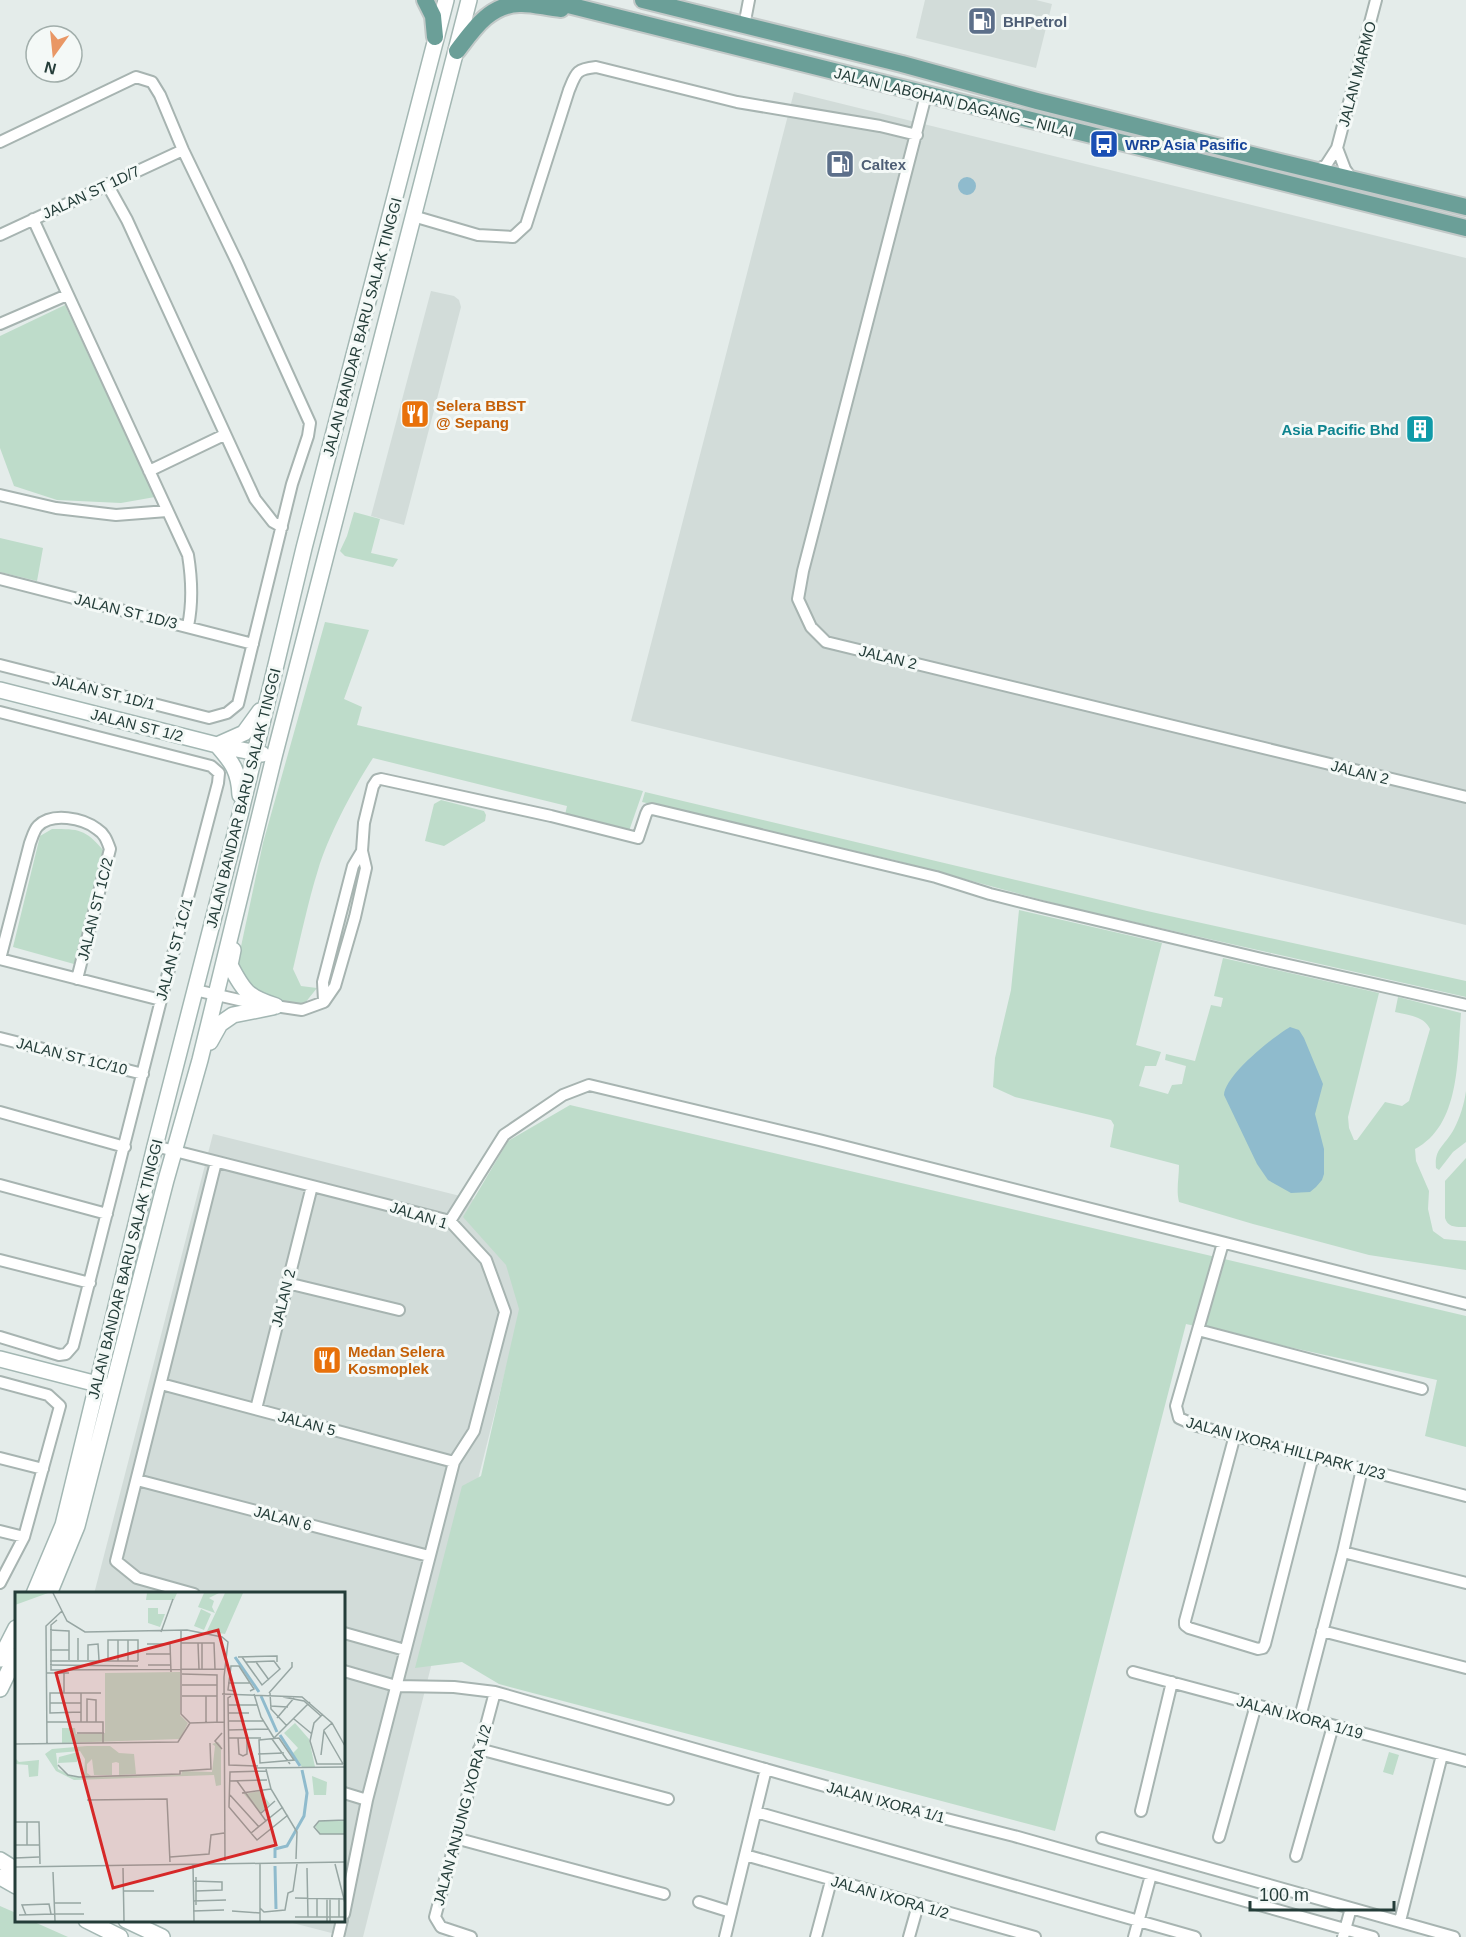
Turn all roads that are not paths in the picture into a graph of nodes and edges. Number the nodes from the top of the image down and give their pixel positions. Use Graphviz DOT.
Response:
graph roads {
  1 [pos="425,0"];
  2 [pos="446,0"];
  3 [pos="470,0"];
  4 [pos="548,0"];
  5 [pos="643,0"];
  6 [pos="749,0"];
  7 [pos="1376,0"];
  8 [pos="601,14"];
  9 [pos="744,26"];
  10 [pos="435,37"];
  11 [pos="457,51"];
  12 [pos="926,95"];
  13 [pos="413,129"];
  14 [pos="917,135"];
  15 [pos="434,136"];
  16 [pos="0,142"];
  17 [pos="1337,148"];
  18 [pos="183,150"];
  19 [pos="1316,170"];
  20 [pos="1352,179"];
  21 [pos="107,184"];
  22 [pos="1466,207"];
  23 [pos="413,216"];
  24 [pos="33,219"];
  25 [pos="1466,228"];
  26 [pos="0,235"];
  27 [pos="67,295"];
  28 [pos="0,324"];
  29 [pos="224,435"];
  30 [pos="149,471"];
  31 [pos="0,495"];
  32 [pos="167,511"];
  33 [pos="282,527"];
  34 [pos="0,579"];
  35 [pos="188,626"];
  36 [pos="253,644"];
  37 [pos="0,665"];
  38 [pos="0,690"];
  39 [pos="267,698"];
  40 [pos="0,712"];
  41 [pos="217,745"];
  42 [pos="254,753"];
  43 [pos="274,757"];
  44 [pos="1466,797"];
  45 [pos="240,815"];
  46 [pos="244,879"];
  47 [pos="0,959"];
  48 [pos="77,979"];
  49 [pos="195,990"];
  50 [pos="215,994"];
  51 [pos="161,1000"];
  52 [pos="1466,1005"];
  53 [pos="276,1006"];
  54 [pos="0,1038"];
  55 [pos="200,1060"];
  56 [pos="143,1074"];
  57 [pos="0,1112"];
  58 [pos="156,1146"];
  59 [pos="125,1147"];
  60 [pos="175,1152"];
  61 [pos="216,1161"];
  62 [pos="0,1185"];
  63 [pos="312,1186"];
  64 [pos="107,1214"];
  65 [pos="450,1221"];
  66 [pos="1223,1243"];
  67 [pos="0,1260"];
  68 [pos="287,1282"];
  69 [pos="90,1283"];
  70 [pos="1466,1304"];
  71 [pos="399,1310"];
  72 [pos="1198,1330"];
  73 [pos="0,1337"];
  74 [pos="0,1359"];
  75 [pos="0,1382"];
  76 [pos="97,1383"];
  77 [pos="161,1384"];
  78 [pos="113,1388"];
  79 [pos="1422,1389"];
  80 [pos="256,1409"];
  81 [pos="1235,1435"];
  82 [pos="1313,1456"];
  83 [pos="0,1458"];
  84 [pos="454,1462"];
  85 [pos="1362,1468"];
  86 [pos="43,1469"];
  87 [pos="137,1480"];
  88 [pos="1466,1496"];
  89 [pos="0,1531"];
  90 [pos="24,1537"];
  91 [pos="1343,1552"];
  92 [pos="429,1556"];
  93 [pos="0,1583"];
  94 [pos="1466,1583"];
  95 [pos="41,1592"];
  96 [pos="190,1592"];
  97 [pos="15,1630"];
  98 [pos="1322,1631"];
  99 [pos="345,1633"];
  100 [pos="405,1650"];
  101 [pos="15,1658"];
  102 [pos="0,1659"];
  103 [pos="1466,1668"];
  104 [pos="345,1671"];
  105 [pos="1133,1672"];
  106 [pos="1172,1682"];
  107 [pos="396,1686"];
  108 [pos="0,1689"];
  109 [pos="495,1692"];
  110 [pos="1256,1705"];
  111 [pos="1300,1717"];
  112 [pos="1333,1726"];
  113 [pos="479,1749"];
  114 [pos="1442,1755"];
  115 [pos="1466,1761"];
  116 [pos="766,1769"];
  117 [pos="345,1793"];
  118 [pos="668,1799"];
  119 [pos="367,1800"];
  120 [pos="1141,1811"];
  121 [pos="756,1812"];
  122 [pos="1220,1837"];
  123 [pos="454,1838"];
  124 [pos="1102,1838"];
  125 [pos="745,1855"];
  126 [pos="1296,1856"];
  127 [pos="0,1860"];
  128 [pos="15,1869"];
  129 [pos="1150,1875"];
  130 [pos="0,1877"];
  131 [pos="831,1881"];
  132 [pos="15,1885"];
  133 [pos="664,1894"];
  134 [pos="699,1902"];
  135 [pos="345,1905"];
  136 [pos="918,1905"];
  137 [pos="1351,1908"];
  138 [pos="731,1912"];
  139 [pos="1138,1921"];
  140 [pos="1400,1921"];
  141 [pos="90,1922"];
  142 [pos="130,1922"];
  143 [pos="342,1922"];
  144 [pos="999,1932"];
  145 [pos="1344,1933"];
  146 [pos="120,1937"];
  147 [pos="162,1937"];
  148 [pos="338,1937"];
  149 [pos="471,1937"];
  150 [pos="725,1937"];
  151 [pos="816,1937"];
  152 [pos="909,1937"];
  153 [pos="1035,1937"];
  154 [pos="1134,1937"];
  155 [pos="1195,1937"];
  156 [pos="1372,1937"];
  157 [pos="1454,1937"];
  1 -- 10 [label="main road"];
  2 -- 10 [label="main road, JALAN BANDAR BARU SALAK TINGGI"];
  3 -- 11 [label="main road, JALAN BANDAR BARU SALAK TINGGI"];
  4 -- 8 [label="main road, JALAN LABOHAN DAGANG ‒ NILAI"];
  5 -- 9 [label="main road, JALAN LABOHAN DAGANG ‒ NILAI"];
  6 -- 9 [label="street"];
  7 -- 17 [label="street, JALAN MARMO"];
  8 -- 11 [label="main road"];
  8 -- 12 [label="main road, JALAN LABOHAN DAGANG ‒ NILAI"];
  9 -- 19 [label="main road, JALAN LABOHAN DAGANG ‒ NILAI"];
  10 -- 13 [label="main road, JALAN BANDAR BARU SALAK TINGGI"];
  11 -- 15 [label="main road, JALAN BANDAR BARU SALAK TINGGI"];
  12 -- 14 [label="street, JALAN 2"];
  12 -- 25 [label="main road, JALAN LABOHAN DAGANG ‒ NILAI"];
  13 -- 15 [label="main road"];
  13 -- 39 [label="main road, JALAN BANDAR BARU SALAK TINGGI"];
  14 -- 23 [label="street"];
  14 -- 44 [label="street, JALAN 2"];
  15 -- 23 [label="main road, JALAN BANDAR BARU SALAK TINGGI"];
  16 -- 18 [label="street"];
  17 -- 19 [label="street"];
  17 -- 20 [label="street"];
  18 -- 21 [label="street, JALAN ST 1D/7"];
  18 -- 33 [label="street"];
  19 -- 20 [label="main road, JALAN LABOHAN DAGANG ‒ NILAI"];
  20 -- 22 [label="main road, JALAN LABOHAN DAGANG ‒ NILAI"];
  21 -- 24 [label="street, JALAN ST 1D/7"];
  21 -- 29 [label="street"];
  23 -- 43 [label="main road, JALAN BANDAR BARU SALAK TINGGI"];
  24 -- 26 [label="street, JALAN ST 1D/7"];
  24 -- 27 [label="street"];
  27 -- 28 [label="street"];
  27 -- 30 [label="street"];
  29 -- 30 [label="street"];
  29 -- 33 [label="street"];
  30 -- 32 [label="street"];
  31 -- 32 [label="street"];
  32 -- 35 [label="street"];
  33 -- 36 [label="street"];
  34 -- 35 [label="street, JALAN ST 1D/3"];
  35 -- 36 [label="street, JALAN ST 1D/3"];
  36 -- 37 [label="street, JALAN ST 1D/1"];
  38 -- 41 [label="main road, JALAN ST 1/2"];
  39 -- 41 [label="main road"];
  39 -- 42 [label="main road, JALAN BANDAR BARU SALAK TINGGI"];
  40 -- 51 [label="street, JALAN ST 1C/1"];
  41 -- 42 [label="main road, JALAN ST 1/2"];
  41 -- 45 [label="main road"];
  42 -- 43 [label="main road, JALAN ST 1/2"];
  42 -- 45 [label="main road, JALAN BANDAR BARU SALAK TINGGI"];
  43 -- 46 [label="main road, JALAN BANDAR BARU SALAK TINGGI"];
  45 -- 49 [label="main road, JALAN BANDAR BARU SALAK TINGGI"];
  46 -- 50 [label="main road, JALAN BANDAR BARU SALAK TINGGI"];
  46 -- 53 [label="main road"];
  47 -- 48 [label="street"];
  47 -- 48 [label="street, JALAN ST 1C/2"];
  48 -- 51 [label="street"];
  49 -- 50 [label="street"];
  49 -- 58 [label="main road, JALAN BANDAR BARU SALAK TINGGI"];
  50 -- 53 [label="street"];
  50 -- 55 [label="main road, JALAN BANDAR BARU SALAK TINGGI"];
  51 -- 56 [label="street, JALAN ST 1C/1"];
  52 -- 53 [label="street"];
  53 -- 55 [label="main road"];
  54 -- 56 [label="street, JALAN ST 1C/10"];
  55 -- 60 [label="main road, JALAN BANDAR BARU SALAK TINGGI"];
  56 -- 59 [label="street, JALAN ST 1C/1"];
  57 -- 59 [label="street"];
  58 -- 60 [label="street, JALAN 1"];
  58 -- 76 [label="main road, JALAN BANDAR BARU SALAK TINGGI"];
  59 -- 64 [label="street, JALAN ST 1C/1"];
  60 -- 61 [label="street, JALAN 1"];
  60 -- 78 [label="main road, JALAN BANDAR BARU SALAK TINGGI"];
  61 -- 63 [label="street, JALAN 1"];
  61 -- 77 [label="street"];
  62 -- 64 [label="street"];
  63 -- 65 [label="street, JALAN 1"];
  63 -- 68 [label="street, JALAN 2"];
  64 -- 69 [label="street, JALAN ST 1C/1"];
  65 -- 66 [label="street"];
  65 -- 84 [label="street, JALAN 1"];
  66 -- 70 [label="street"];
  66 -- 72 [label="street, JALAN IXORA HILLPARK 1/23"];
  67 -- 69 [label="street"];
  68 -- 71 [label="street"];
  68 -- 80 [label="street, JALAN 2"];
  69 -- 73 [label="street, JALAN ST 1C/1"];
  72 -- 79 [label="street"];
  72 -- 81 [label="street, JALAN IXORA HILLPARK 1/23"];
  74 -- 76 [label="main road"];
  75 -- 86 [label="street"];
  76 -- 78 [label="main road"];
  76 -- 95 [label="main road, JALAN BANDAR BARU SALAK TINGGI"];
  77 -- 80 [label="street, JALAN 5"];
  77 -- 87 [label="street"];
  78 -- 95 [label="main road, JALAN BANDAR BARU SALAK TINGGI"];
  80 -- 84 [label="street, JALAN 5"];
  81 -- 82 [label="street, JALAN IXORA HILLPARK 1/23"];
  81 -- 82 [label="street"];
  82 -- 85 [label="street, JALAN IXORA HILLPARK 1/23"];
  83 -- 86 [label="street"];
  84 -- 92 [label="street"];
  85 -- 88 [label="street, JALAN IXORA HILLPARK 1/23"];
  85 -- 91 [label="street"];
  86 -- 90 [label="street"];
  87 -- 92 [label="street, JALAN 6"];
  87 -- 96 [label="street"];
  89 -- 90 [label="street"];
  90 -- 93 [label="street"];
  91 -- 94 [label="street"];
  91 -- 98 [label="street"];
  92 -- 100 [label="street"];
  97 -- 102 [label="main road"];
  98 -- 103 [label="street"];
  98 -- 111 [label="street"];
  99 -- 100 [label="street"];
  100 -- 107 [label="street"];
  101 -- 108 [label="main road"];
  104 -- 107 [label="street, JALAN IXORA 1/1"];
  105 -- 106 [label="street, JALAN IXORA 1/19"];
  106 -- 110 [label="street, JALAN IXORA 1/19"];
  106 -- 120 [label="street"];
  107 -- 109 [label="street, JALAN IXORA 1/1"];
  107 -- 119 [label="street"];
  109 -- 113 [label="street, JALAN ANJUNG IXORA 1/2"];
  109 -- 116 [label="street, JALAN IXORA 1/1"];
  110 -- 111 [label="street, JALAN IXORA 1/19"];
  110 -- 122 [label="street"];
  111 -- 112 [label="street, JALAN IXORA 1/19"];
  112 -- 114 [label="street, JALAN IXORA 1/19"];
  112 -- 126 [label="street"];
  113 -- 118 [label="street"];
  113 -- 123 [label="street, JALAN ANJUNG IXORA 1/2"];
  114 -- 115 [label="street, JALAN IXORA 1/19"];
  114 -- 140 [label="street"];
  116 -- 121 [label="street"];
  116 -- 129 [label="street, JALAN IXORA 1/1"];
  117 -- 119 [label="street"];
  119 -- 135 [label="street"];
  121 -- 125 [label="street"];
  121 -- 139 [label="street"];
  123 -- 133 [label="street"];
  123 -- 149 [label="street, JALAN ANJUNG IXORA 1/2"];
  124 -- 137 [label="street"];
  125 -- 131 [label="street, JALAN IXORA 1/2"];
  125 -- 138 [label="street"];
  127 -- 128 [label="main road"];
  129 -- 139 [label="street"];
  129 -- 145 [label="street, JALAN IXORA 1/1"];
  130 -- 132 [label="main road"];
  131 -- 136 [label="street, JALAN IXORA 1/2"];
  131 -- 151 [label="street"];
  134 -- 138 [label="street"];
  136 -- 144 [label="street, JALAN IXORA 1/2"];
  136 -- 152 [label="street"];
  137 -- 140 [label="street"];
  137 -- 145 [label="street"];
  138 -- 150 [label="street"];
  139 -- 154 [label="street"];
  139 -- 155 [label="street"];
  140 -- 157 [label="street"];
  141 -- 146 [label="main road"];
  142 -- 147 [label="main road"];
  143 -- 148 [label="street"];
  144 -- 153 [label="street, JALAN IXORA 1/2"];
  145 -- 156 [label="street, JALAN IXORA 1/1"];
}
